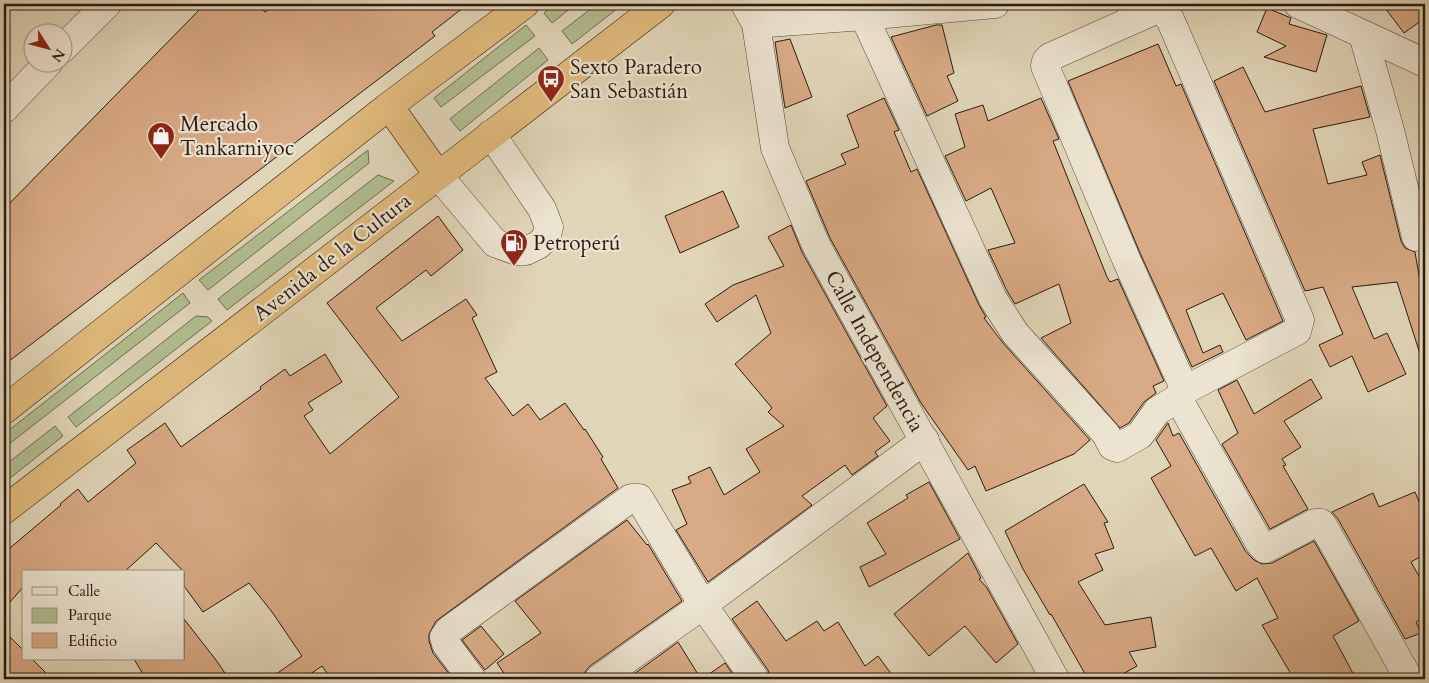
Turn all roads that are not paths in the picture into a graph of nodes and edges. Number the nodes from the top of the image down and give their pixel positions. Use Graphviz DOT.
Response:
graph roads {
  1 [pos="107,4"];
  2 [pos="525,4"];
  3 [pos="661,4"];
  4 [pos="995,4"];
  5 [pos="1130,4"];
  6 [pos="1298,4"];
  7 [pos="1160,8"];
  8 [pos="870,10"];
  9 [pos="751,14"];
  10 [pos="1363,35"];
  11 [pos="72,39"];
  12 [pos="1425,63"];
  13 [pos="39,72"];
  14 [pos="389,106"];
  15 [pos="4,109"];
  16 [pos="491,134"];
  17 [pos="438,175"];
  18 [pos="1416,237"];
  19 [pos="1181,394"];
  20 [pos="4,410"];
  21 [pos="925,440"];
  22 [pos="4,510"];
  23 [pos="704,605"];
  24 [pos="472,679"];
  25 [pos="599,679"];
  26 [pos="755,679"];
  27 [pos="1055,679"];
  28 [pos="1409,679"];
  1 -- 11 [label="street"];
  2 -- 14 [label="highway"];
  3 -- 16 [label="highway, Avenida de la Cultura"];
  4 -- 8 [label="street"];
  5 -- 7 [label="street"];
  6 -- 10 [label="street"];
  7 -- 19 [label="street"];
  7 -- 19 [label="street"];
  8 -- 9 [label="street"];
  8 -- 19 [label="street"];
  9 -- 21 [label="street, Calle Independencia"];
  10 -- 12 [label="street"];
  10 -- 18 [label="street"];
  13 -- 15 [label="street"];
  14 -- 17 [label="highway"];
  14 -- 20 [label="highway"];
  16 -- 17 [label="highway, Avenida de la Cultura"];
  16 -- 17 [label="street"];
  17 -- 22 [label="highway, Avenida de la Cultura"];
  19 -- 28 [label="street"];
  21 -- 23 [label="street"];
  21 -- 27 [label="street, Calle Independencia"];
  23 -- 24 [label="street"];
  23 -- 25 [label="street"];
  23 -- 26 [label="street"];
}
